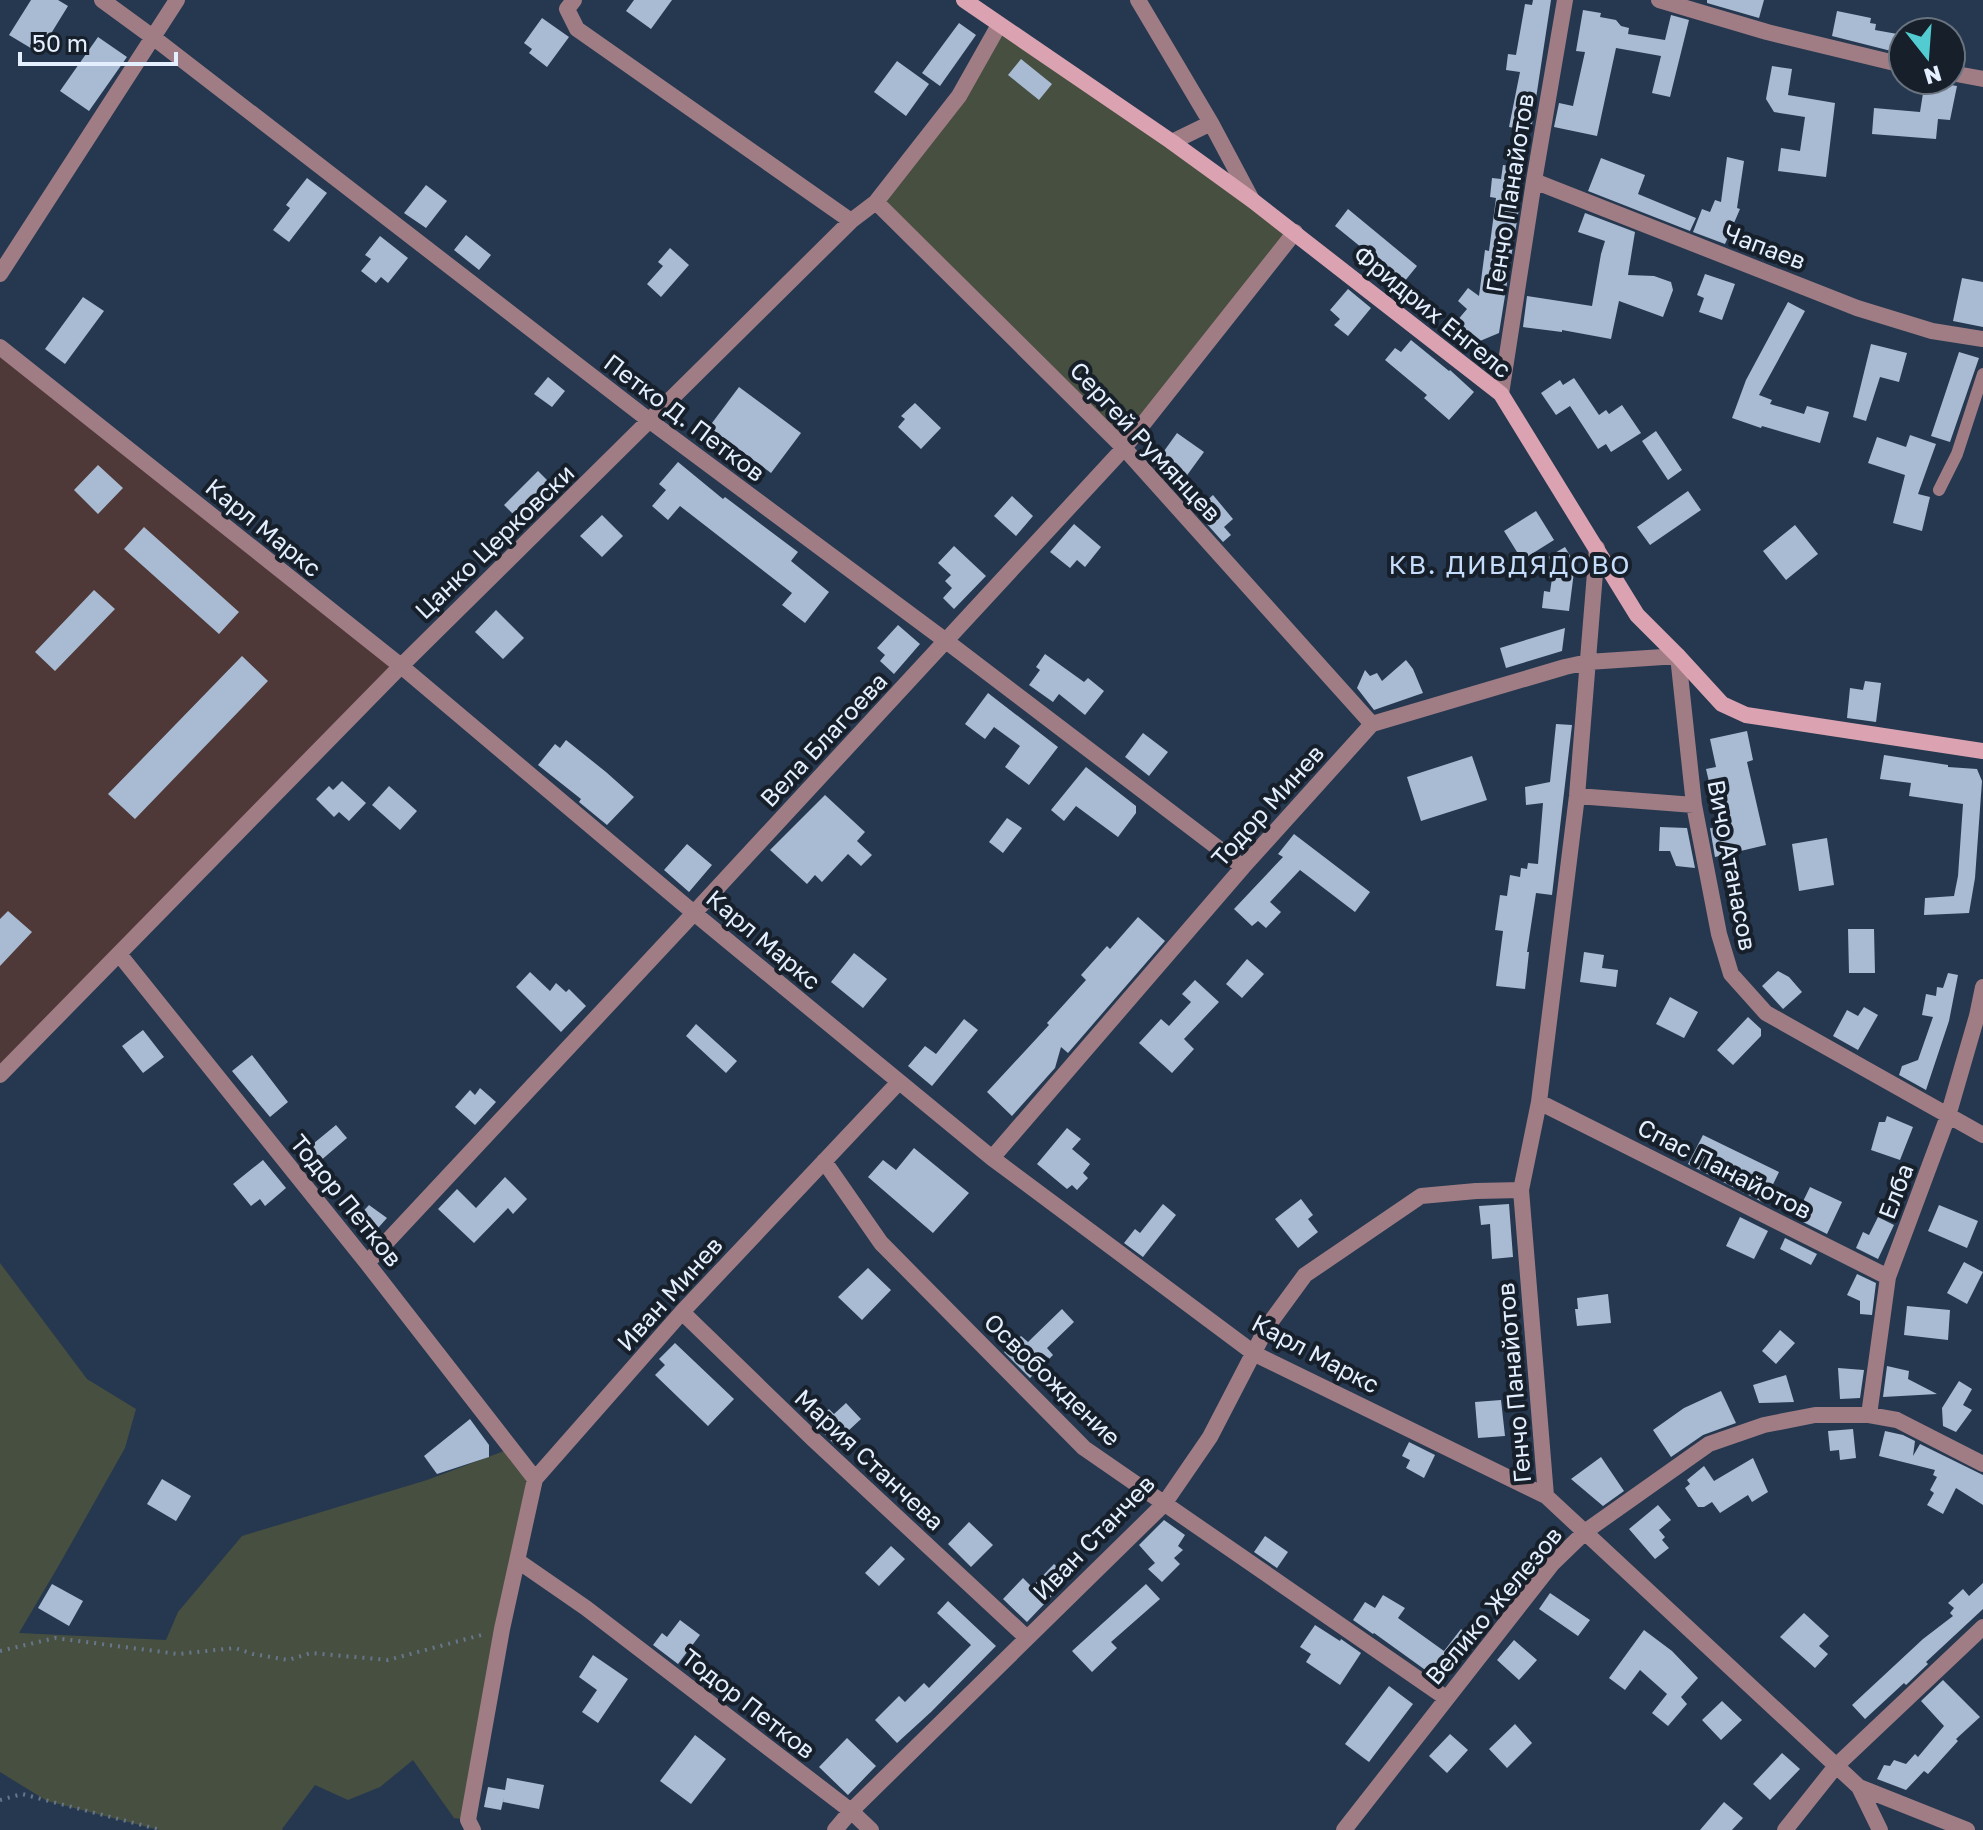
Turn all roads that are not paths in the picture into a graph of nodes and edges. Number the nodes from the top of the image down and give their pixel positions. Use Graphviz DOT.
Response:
graph roads {
  1 [pos="102,0"];
  2 [pos="177,0"];
  3 [pos="964,0"];
  4 [pos="1138,0"];
  5 [pos="1565,0"];
  6 [pos="1659,0"];
  7 [pos="570,4"];
  8 [pos="999,25"];
  9 [pos="154,38"];
  10 [pos="1887,61"];
  11 [pos="1211,123"];
  12 [pos="1172,142"];
  13 [pos="1534,181"];
  14 [pos="1252,200"];
  15 [pos="876,202"];
  16 [pos="851,221"];
  17 [pos="1295,232"];
  18 [pos="0,274"];
  19 [pos="1983,339"];
  20 [pos="0,347"];
  21 [pos="1983,374"];
  22 [pos="1501,394"];
  23 [pos="650,421"];
  24 [pos="1124,448"];
  25 [pos="1939,490"];
  26 [pos="1597,548"];
  27 [pos="946,641"];
  28 [pos="1678,656"];
  29 [pos="1588,662"];
  30 [pos="401,666"];
  31 [pos="1372,724"];
  32 [pos="1983,751"];
  33 [pos="1577,796"];
  34 [pos="1694,805"];
  35 [pos="1243,867"];
  36 [pos="694,913"];
  37 [pos="119,954"];
  38 [pos="1983,987"];
  39 [pos="0,1075"];
  40 [pos="899,1082"];
  41 [pos="1539,1102"];
  42 [pos="1948,1116"];
  43 [pos="1983,1135"];
  44 [pos="992,1158"];
  45 [pos="824,1161"];
  46 [pos="1521,1190"];
  47 [pos="367,1263"];
  48 [pos="1888,1277"];
  49 [pos="682,1312"];
  50 [pos="1255,1354"];
  51 [pos="1869,1415"];
  52 [pos="1983,1464"];
  53 [pos="535,1479"];
  54 [pos="1546,1496"];
  55 [pos="1164,1504"];
  56 [pos="1586,1531"];
  57 [pos="518,1561"];
  58 [pos="1983,1627"];
  59 [pos="1027,1638"];
  60 [pos="1446,1698"];
  61 [pos="1836,1766"];
  62 [pos="1859,1787"];
  63 [pos="851,1811"];
  64 [pos="473,1830"];
  65 [pos="835,1830"];
  66 [pos="871,1830"];
  67 [pos="1344,1830"];
  68 [pos="1785,1830"];
  69 [pos="1880,1830"];
  70 [pos="1967,1830"];
  1 -- 9 [label="street, Петко Д. Петков"];
  2 -- 9 [label="street"];
  3 -- 8 [label="street, Фридрих Енгелс"];
  4 -- 11 [label="street"];
  5 -- 13 [label="street, Генчо Панайотов"];
  6 -- 10 [label="street"];
  7 -- 16 [label="street"];
  8 -- 12 [label="street, Фридрих Енгелс"];
  8 -- 15 [label="street, Цанко Церковски"];
  9 -- 18 [label="street"];
  9 -- 23 [label="street, Петко Д. Петков"];
  11 -- 12 [label="street"];
  11 -- 14 [label="street"];
  12 -- 14 [label="street, Фридрих Енгелс"];
  13 -- 19 [label="street, Чапаев"];
  13 -- 22 [label="street, Генчо Панайотов"];
  14 -- 17 [label="street, Фридрих Енгелс"];
  15 -- 16 [label="street, Цанко Церковски"];
  15 -- 24 [label="street, Сергей Румянцев"];
  16 -- 23 [label="street, Цанко Церковски"];
  17 -- 22 [label="street, Фридрих Енгелс"];
  17 -- 24 [label="street, Вела Благоева"];
  20 -- 30 [label="street, Карл Маркс"];
  21 -- 25 [label="lane"];
  22 -- 26 [label="street, Фридрих Енгелс"];
  23 -- 27 [label="street, Петко Д. Петков"];
  23 -- 30 [label="street, Цанко Церковски"];
  24 -- 27 [label="street, Вела Благоева"];
  24 -- 31 [label="street, Сергей Румянцев"];
  26 -- 28 [label="street, Фридрих Енгелс"];
  26 -- 29 [label="street, Генчо Панайотов"];
  27 -- 35 [label="street, Петко Д. Петков"];
  27 -- 36 [label="street, Вела Благоева"];
  28 -- 29 [label="street"];
  28 -- 32 [label="street, Фридрих Енгелс"];
  28 -- 34 [label="street, Вичо Атанасов"];
  29 -- 31 [label="street"];
  29 -- 33 [label="street, Генчо Панайотов"];
  30 -- 36 [label="street, Карл Маркс"];
  30 -- 37 [label="street, Цанко Церковски"];
  31 -- 35 [label="street, Тодор Минев"];
  33 -- 34 [label="street"];
  33 -- 41 [label="street, Генчо Панайотов"];
  34 -- 42 [label="street, Вичо Атанасов"];
  35 -- 44 [label="street, Тодор Минев"];
  36 -- 40 [label="street, Карл Маркс"];
  36 -- 47 [label="street, Вела Благоева"];
  37 -- 39 [label="street, Цанко Церковски"];
  37 -- 47 [label="street, Тодор Петков"];
  38 -- 42 [label="street, Елба"];
  40 -- 44 [label="street, Карл Маркс"];
  40 -- 45 [label="street, Иван Минев"];
  41 -- 46 [label="street, Генчо Панайотов"];
  41 -- 48 [label="street, Спас Панайотов"];
  42 -- 43 [label="street, Вичо Атанасов"];
  42 -- 48 [label="street, Елба"];
  44 -- 50 [label="street, Карл Маркс"];
  45 -- 49 [label="street, Иван Минев"];
  45 -- 55 [label="street, Освобождение"];
  46 -- 50 [label="street, Иван Станчев"];
  46 -- 54 [label="street, Генчо Панайотов"];
  47 -- 53 [label="street, Тодор Петков"];
  48 -- 51 [label="street, Елба"];
  49 -- 53 [label="street, Иван Минев"];
  49 -- 59 [label="street, Мария Станчева"];
  50 -- 54 [label="street, Карл Маркс"];
  50 -- 55 [label="street, Иван Станчев"];
  51 -- 52 [label="street, Велико Железов"];
  51 -- 56 [label="street, Велико Железов"];
  53 -- 57 [label="street, Иван Минев"];
  54 -- 56 [label="street, Генчо Панайотов"];
  55 -- 59 [label="street, Иван Станчев"];
  55 -- 60 [label="street, Освобождение"];
  56 -- 60 [label="street, Велико Железов"];
  56 -- 61 [label="street, Генчо Панайотов"];
  57 -- 63 [label="street, Тодор Петков"];
  57 -- 64 [label="street, Иван Минев"];
  58 -- 61 [label="street"];
  59 -- 63 [label="street, Иван Станчев"];
  60 -- 67 [label="street, Велико Железов"];
  61 -- 62 [label="street, Генчо Панайотов"];
  61 -- 68 [label="street"];
  62 -- 69 [label="street, Генчо Панайотов"];
  62 -- 70 [label="street"];
  63 -- 65 [label="street, Иван Станчев"];
  63 -- 66 [label="street, Тодор Петков"];
}
